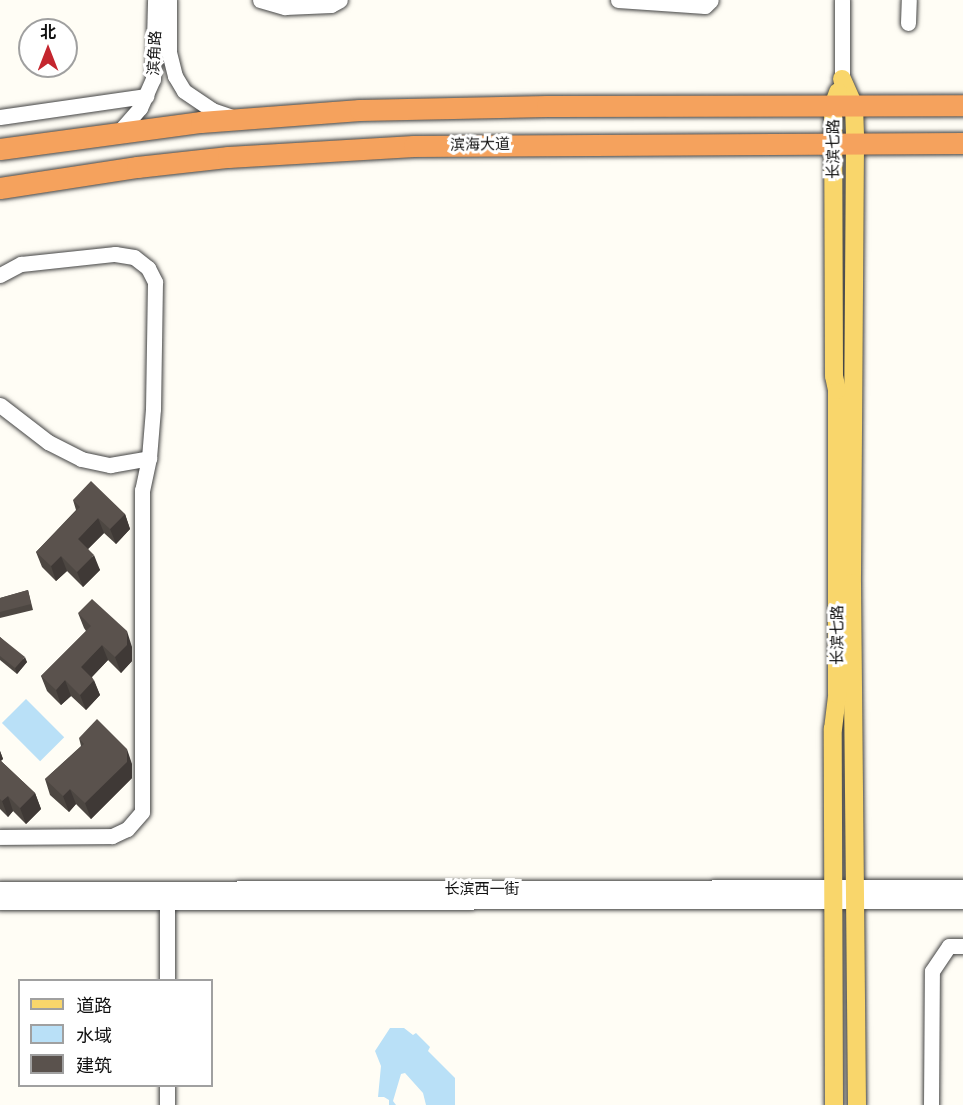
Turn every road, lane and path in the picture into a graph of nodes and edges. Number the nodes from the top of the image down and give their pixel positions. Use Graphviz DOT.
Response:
graph roads {
  1 [pos="155,0"];
  2 [pos="169,0"];
  3 [pos="260,0"];
  4 [pos="340,0"];
  5 [pos="618,0"];
  6 [pos="711,0"];
  7 [pos="842,0"];
  8 [pos="909,0"];
  9 [pos="908,23"];
  10 [pos="842,79"];
  11 [pos="146,96"];
  12 [pos="963,105"];
  13 [pos="833,106"];
  14 [pos="854,106"];
  15 [pos="0,117"];
  16 [pos="238,118"];
  17 [pos="119,132"];
  18 [pos="963,143"];
  19 [pos="833,144"];
  20 [pos="855,144"];
  21 [pos="0,149"];
  22 [pos="0,188"];
  23 [pos="0,275"];
  24 [pos="0,405"];
  25 [pos="149,458"];
  26 [pos="0,837"];
  27 [pos="963,887"];
  28 [pos="0,889"];
  29 [pos="833,894"];
  30 [pos="856,894"];
  31 [pos="167,895"];
  32 [pos="963,901"];
  33 [pos="0,902"];
  34 [pos="963,946"];
  35 [pos="167,979"];
  36 [pos="167,1087"];
  37 [pos="167,1105"];
  38 [pos="834,1105"];
  39 [pos="857,1105"];
  40 [pos="931,1105"];
  1 -- 11 [label="street, 滨角路"];
  2 -- 16 [label="street, 滨角路"];
  3 -- 4 [label="street"];
  5 -- 6 [label="street"];
  7 -- 10 [label="street"];
  8 -- 9 [label="street"];
  10 -- 13 [label="main road, 长滨七路"];
  10 -- 14 [label="main road, 长滨七路"];
  11 -- 15 [label="street"];
  11 -- 17 [label="street, 滨角路"];
  12 -- 14 [label="highway"];
  13 -- 14 [label="highway"];
  13 -- 16 [label="highway"];
  13 -- 19 [label="main road, 长滨七路"];
  14 -- 20 [label="main road, 长滨七路"];
  16 -- 17 [label="highway"];
  17 -- 21 [label="highway"];
  18 -- 20 [label="highway, 滨海大道"];
  19 -- 20 [label="highway, 滨海大道"];
  19 -- 22 [label="highway, 滨海大道"];
  19 -- 29 [label="main road, 长滨七路"];
  20 -- 30 [label="main road, 长滨七路"];
  23 -- 25 [label="street"];
  24 -- 25 [label="street"];
  25 -- 26 [label="street"];
  27 -- 30 [label="street, 长滨西一街"];
  28 -- 31 [label="street, 长滨西一街"];
  29 -- 30 [label="street, 长滨西一街"];
  29 -- 31 [label="street, 长滨西一街"];
  29 -- 38 [label="main road, 长滨七路"];
  30 -- 32 [label="street, 长滨西一街"];
  30 -- 39 [label="main road, 长滨七路"];
  31 -- 33 [label="street, 长滨西一街"];
  31 -- 35 [label="street"];
  34 -- 40 [label="street"];
  36 -- 37 [label="street"];
}
